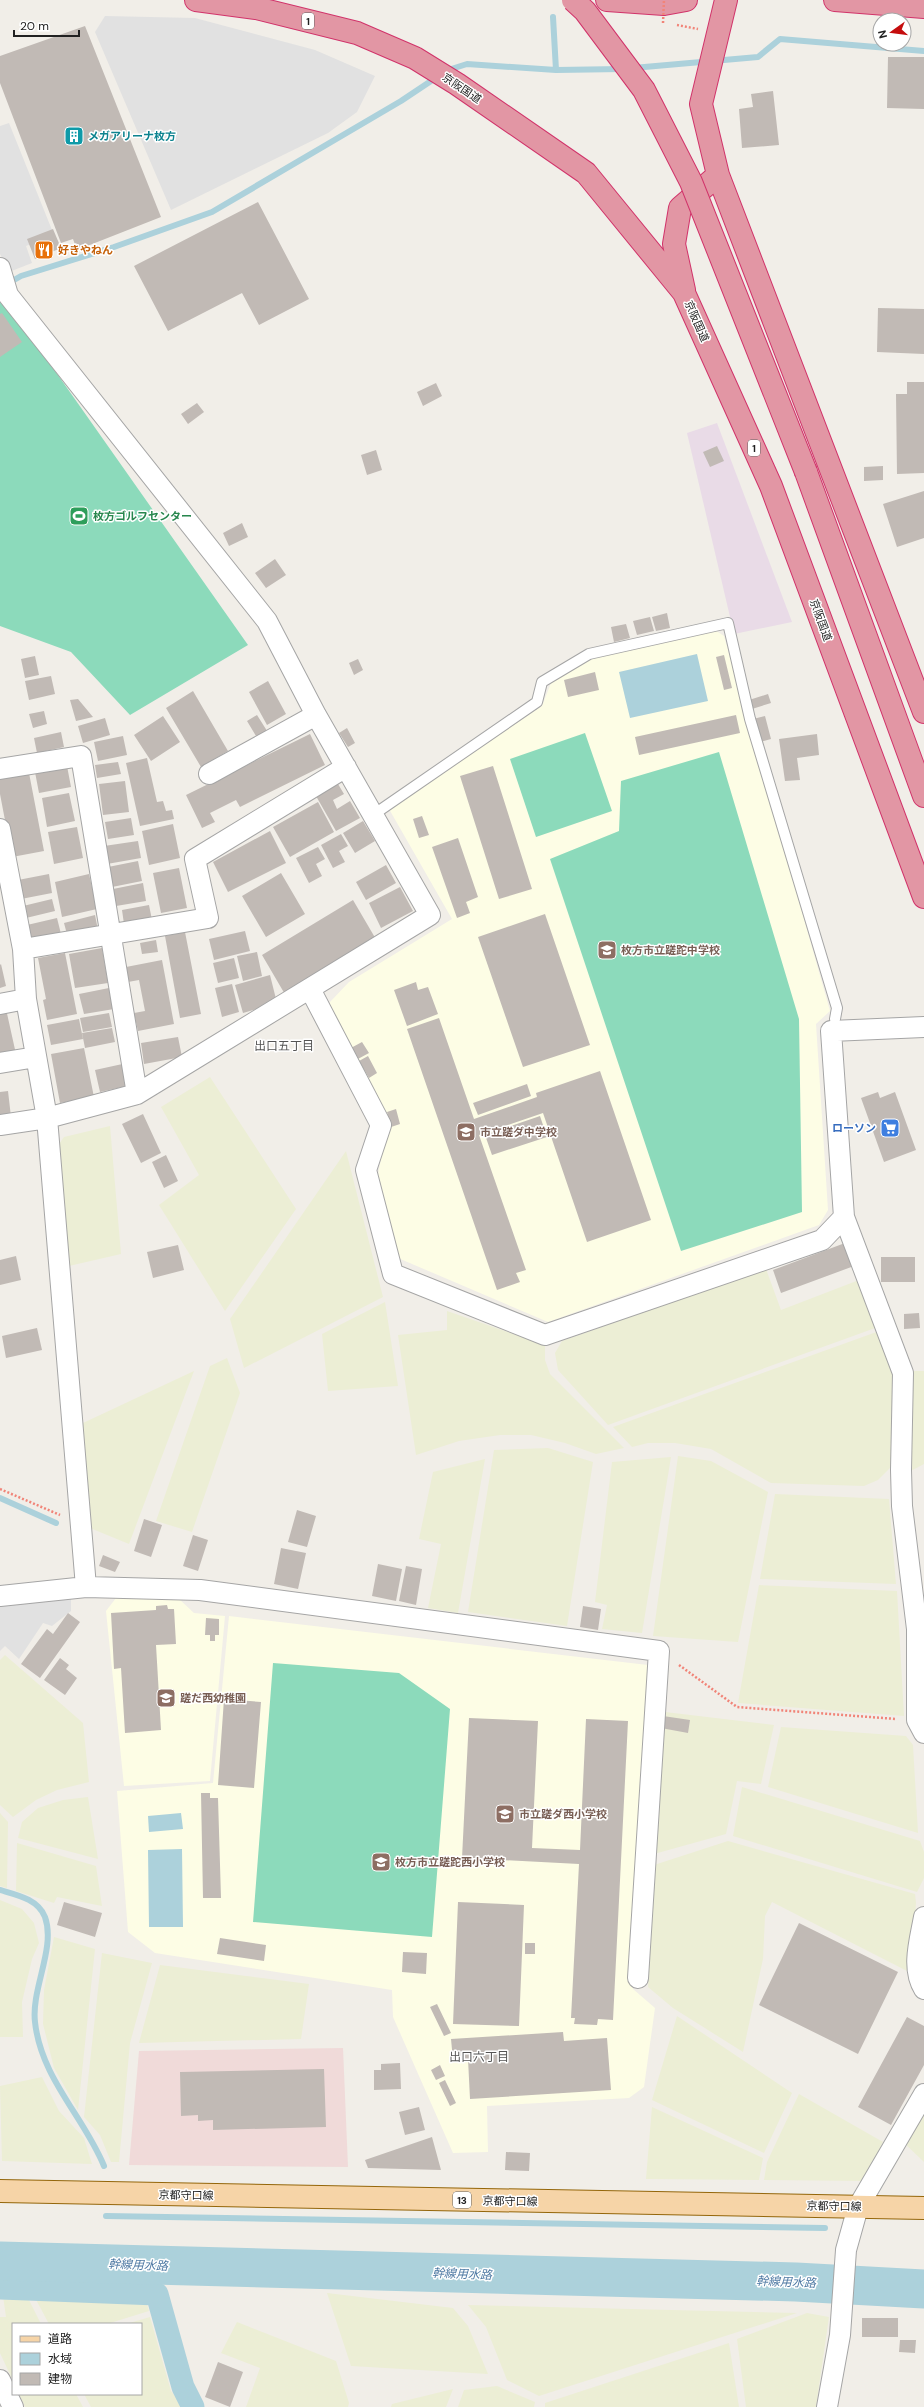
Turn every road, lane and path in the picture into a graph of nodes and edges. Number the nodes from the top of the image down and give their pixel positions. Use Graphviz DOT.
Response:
graph roads {
  1 [pos="196,0"];
  2 [pos="573,0"];
  3 [pos="607,0"];
  4 [pos="664,0"];
  5 [pos="686,0"];
  6 [pos="726,0"];
  7 [pos="835,0"];
  8 [pos="924,7"];
  9 [pos="700,29"];
  10 [pos="718,175"];
  11 [pos="1,270"];
  12 [pos="684,293"];
  13 [pos="924,712"];
  14 [pos="316,715"];
  15 [pos="346,767"];
  16 [pos="0,769"];
  17 [pos="209,774"];
  18 [pos="924,796"];
  19 [pos="373,815"];
  20 [pos="0,829"];
  21 [pos="924,897"];
  22 [pos="111,934"];
  23 [pos="23,949"];
  24 [pos="310,989"];
  25 [pos="26,999"];
  26 [pos="0,1004"];
  27 [pos="924,1016"];
  28 [pos="833,1025"];
  29 [pos="924,1027"];
  30 [pos="36,1057"];
  31 [pos="0,1063"];
  32 [pos="137,1094"];
  33 [pos="47,1118"];
  34 [pos="0,1125"];
  35 [pos="844,1217"];
  36 [pos="0,1489"];
  37 [pos="81,1524"];
  38 [pos="86,1587"];
  39 [pos="0,1596"];
  40 [pos="659,1651"];
  41 [pos="920,1726"];
  42 [pos="924,1916"];
  43 [pos="638,1978"];
  44 [pos="924,1989"];
  45 [pos="924,2094"];
  46 [pos="0,2191"];
  47 [pos="858,2207"];
  48 [pos="924,2208"];
  49 [pos="0,2380"];
  50 [pos="13,2407"];
  51 [pos="827,2407"];
  1 -- 12 [label="highway, 京阪国道 / 1"];
  2 -- 18 [label="highway, bridge"];
  3 -- 5 [label="highway"];
  4 -- 9 [label="path, bridge"];
  6 -- 10 [label="highway"];
  7 -- 8 [label="highway"];
  10 -- 12 [label="highway"];
  10 -- 13 [label="highway"];
  11 -- 14 [label="street"];
  12 -- 21 [label="highway, 京阪国道 / 1"];
  14 -- 15 [label="street"];
  14 -- 17 [label="street"];
  15 -- 19 [label="street"];
  15 -- 22 [label="street"];
  16 -- 22 [label="street"];
  19 -- 24 [label="street"];
  19 -- 28 [label="lane"];
  20 -- 23 [label="street"];
  22 -- 23 [label="street"];
  22 -- 32 [label="street"];
  23 -- 25 [label="street"];
  24 -- 32 [label="street"];
  24 -- 35 [label="street"];
  25 -- 26 [label="street"];
  25 -- 30 [label="street"];
  27 -- 28 [label="street"];
  28 -- 29 [label="street"];
  28 -- 35 [label="street"];
  30 -- 31 [label="street"];
  30 -- 33 [label="street"];
  32 -- 33 [label="street"];
  33 -- 34 [label="street"];
  33 -- 37 [label="street"];
  35 -- 41 [label="street"];
  36 -- 37 [label="path"];
  37 -- 38 [label="street"];
  38 -- 39 [label="street"];
  38 -- 40 [label="street"];
  40 -- 41 [label="path"];
  40 -- 43 [label="street"];
  42 -- 44 [label="street"];
  45 -- 47 [label="street"];
  46 -- 47 [label="main road, 京都守口線 / 13"];
  47 -- 48 [label="main road, 京都守口線 / 13"];
  47 -- 51 [label="street"];
  49 -- 50 [label="street"];
}
